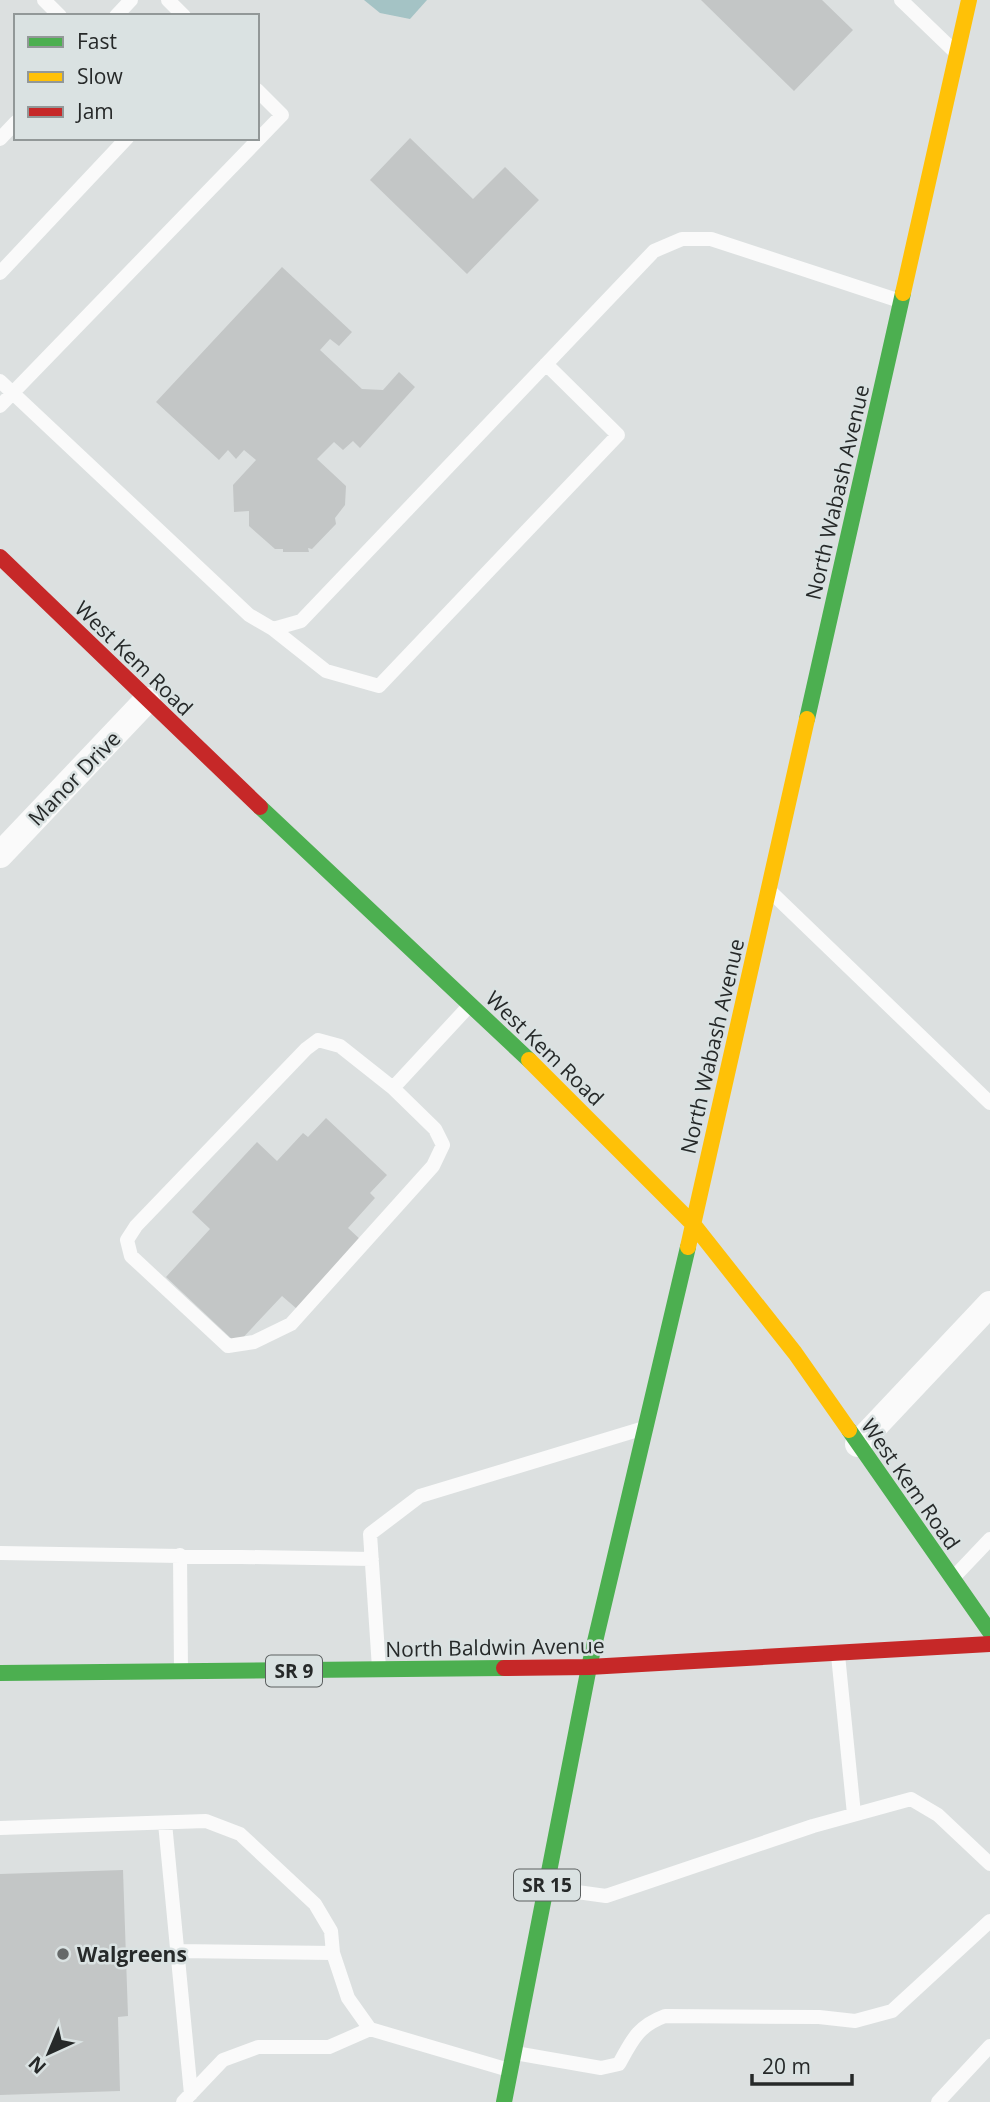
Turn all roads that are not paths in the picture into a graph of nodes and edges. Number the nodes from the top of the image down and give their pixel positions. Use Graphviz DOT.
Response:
graph roads {
  1 [pos="44,0"];
  2 [pos="131,0"];
  3 [pos="168,0"];
  4 [pos="901,0"];
  5 [pos="969,0"];
  6 [pos="58,14"];
  7 [pos="118,14"];
  8 [pos="182,14"];
  9 [pos="957,54"];
  10 [pos="259,92"];
  11 [pos="14,124"];
  12 [pos="0,139"];
  13 [pos="259,139"];
  14 [pos="125,140"];
  15 [pos="258,140"];
  16 [pos="0,273"];
  17 [pos="901,302"];
  18 [pos="546,364"];
  19 [pos="0,382"];
  20 [pos="13,393"];
  21 [pos="0,406"];
  22 [pos="0,557"];
  23 [pos="274,629"];
  24 [pos="147,700"];
  25 [pos="0,855"];
  26 [pos="768,889"];
  27 [pos="470,1005"];
  28 [pos="393,1088"];
  29 [pos="990,1103"];
  30 [pos="693,1224"];
  31 [pos="990,1304"];
  32 [pos="645,1428"];
  33 [pos="858,1444"];
  34 [pos="990,1539"];
  35 [pos="0,1553"];
  36 [pos="180,1555"];
  37 [pos="372,1559"];
  38 [pos="952,1579"];
  39 [pos="990,1632"];
  40 [pos="990,1644"];
  41 [pos="838,1653"];
  42 [pos="589,1667"];
  43 [pos="379,1670"];
  44 [pos="181,1672"];
  45 [pos="0,1674"];
  46 [pos="854,1814"];
  47 [pos="165,1823"];
  48 [pos="0,1828"];
  49 [pos="990,1864"];
  50 [pos="546,1887"];
  51 [pos="990,1921"];
  52 [pos="177,1951"];
  53 [pos="333,1953"];
  54 [pos="370,2029"];
  55 [pos="990,2046"];
  56 [pos="514,2052"];
  57 [pos="510,2071"];
  58 [pos="187,2098"];
  59 [pos="504,2102"];
  60 [pos="938,2102"];
  1 -- 6 [label="lane"];
  2 -- 7 [label="lane"];
  3 -- 8 [label="lane"];
  4 -- 9 [label="lane"];
  5 -- 9 [label="main road, North Wabash Avenue"];
  9 -- 17 [label="main road, North Wabash Avenue"];
  10 -- 13 [label="lane"];
  11 -- 12 [label="lane"];
  14 -- 16 [label="lane"];
  15 -- 20 [label="lane"];
  17 -- 18 [label="lane"];
  17 -- 26 [label="main road, North Wabash Avenue"];
  18 -- 23 [label="lane"];
  18 -- 23 [label="lane"];
  19 -- 20 [label="lane"];
  20 -- 21 [label="lane"];
  20 -- 23 [label="lane"];
  22 -- 24 [label="main road, West Kem Road"];
  24 -- 25 [label="street, Manor Drive"];
  24 -- 27 [label="main road, West Kem Road"];
  26 -- 29 [label="lane"];
  26 -- 30 [label="main road, North Wabash Avenue"];
  27 -- 28 [label="lane"];
  27 -- 30 [label="main road, West Kem Road"];
  28 -- 28 [label="lane"];
  30 -- 32 [label="main road, North Wabash Avenue"];
  30 -- 33 [label="main road, West Kem Road"];
  31 -- 33 [label="street"];
  32 -- 37 [label="lane"];
  32 -- 42 [label="main road, North Wabash Avenue"];
  33 -- 38 [label="main road, West Kem Road"];
  34 -- 38 [label="lane"];
  35 -- 36 [label="lane"];
  36 -- 37 [label="lane"];
  36 -- 44 [label="lane"];
  37 -- 43 [label="lane"];
  38 -- 39 [label="main road, West Kem Road"];
  40 -- 41 [label="main road, North Baldwin Avenue / SR 9"];
  41 -- 42 [label="main road, North Baldwin Avenue / SR 9"];
  41 -- 46 [label="lane"];
  42 -- 43 [label="main road, North Baldwin Avenue / SR 9"];
  42 -- 50 [label="main road, North Wabash Avenue / SR 15"];
  43 -- 44 [label="main road, North Baldwin Avenue / SR 9"];
  44 -- 45 [label="main road, North Baldwin Avenue / SR 9"];
  46 -- 49 [label="lane"];
  46 -- 50 [label="lane"];
  47 -- 48 [label="lane"];
  47 -- 52 [label="lane"];
  47 -- 53 [label="lane"];
  50 -- 56 [label="main road, North Wabash Avenue / SR 15"];
  51 -- 56 [label="lane"];
  52 -- 53 [label="lane"];
  52 -- 58 [label="lane"];
  53 -- 54 [label="lane"];
  54 -- 57 [label="lane"];
  54 -- 58 [label="lane"];
  55 -- 60 [label="lane"];
  56 -- 57 [label="main road, North Wabash Avenue / SR 15"];
  57 -- 59 [label="main road, North Wabash Avenue / SR 15"];
}
